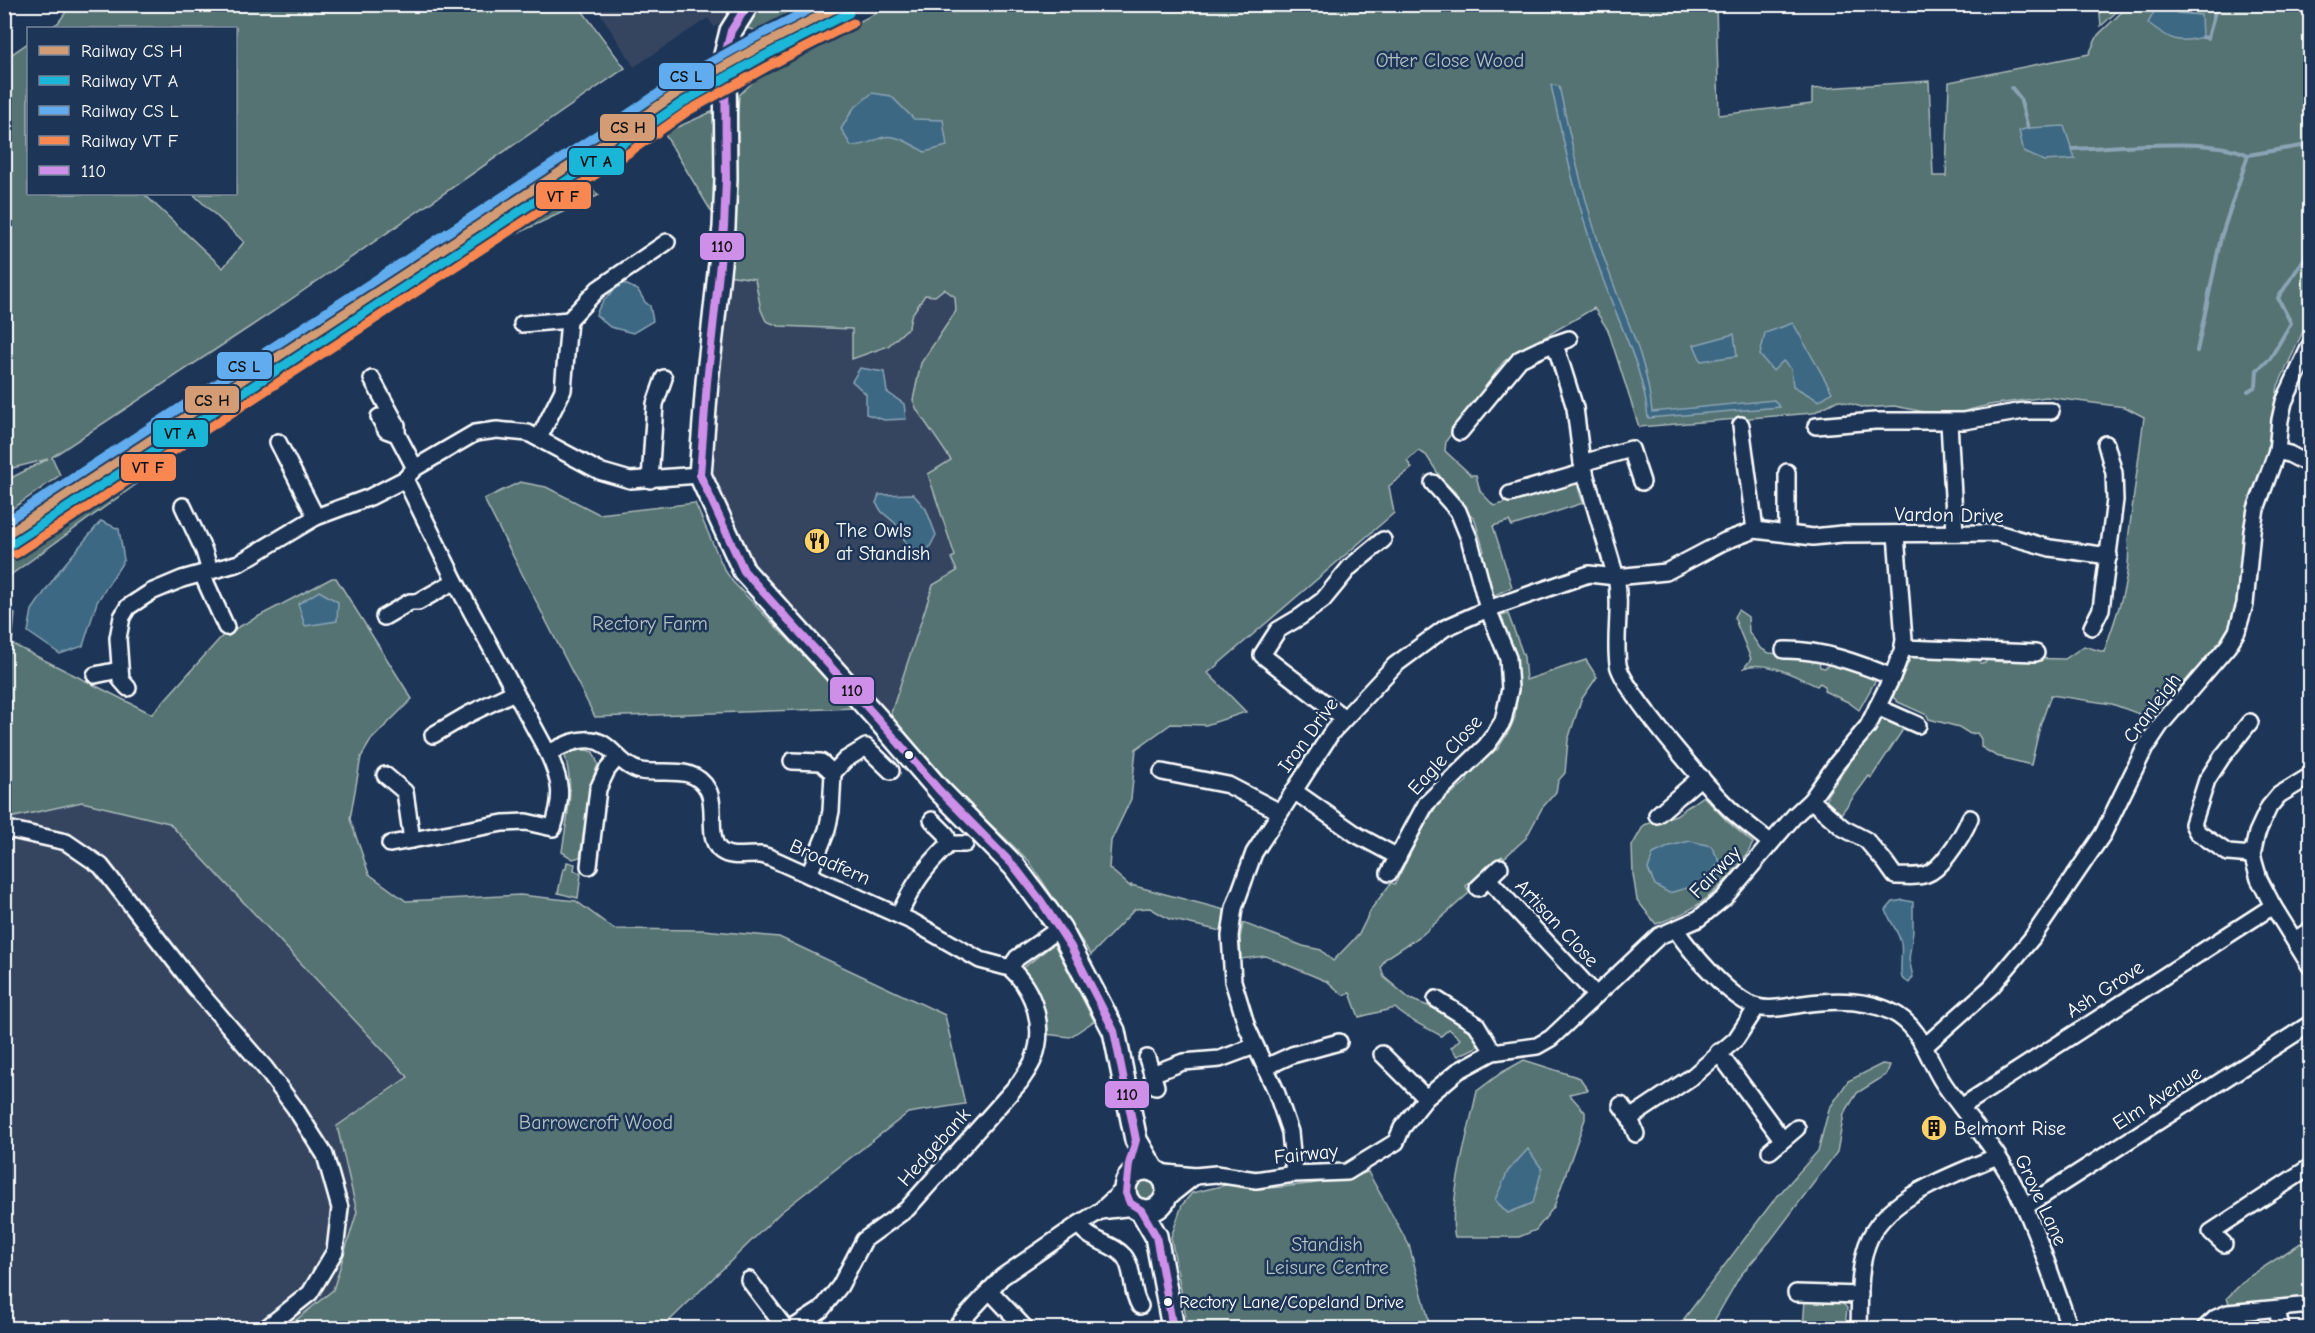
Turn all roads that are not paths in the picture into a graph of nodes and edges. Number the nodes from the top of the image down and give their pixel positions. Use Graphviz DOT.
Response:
graph roads {
  1 [pos="748,4"];
  2 [pos="667,242"];
  3 [pos="569,320"];
  4 [pos="522,324"];
  5 [pos="2310,346"];
  6 [pos="664,378"];
  7 [pos="372,379"];
  8 [pos="2051,411"];
  9 [pos="379,417"];
  10 [pos="1949,422"];
  11 [pos="1741,425"];
  12 [pos="1816,426"];
  13 [pos="1460,432"];
  14 [pos="397,434"];
  15 [pos="539,438"];
  16 [pos="278,442"];
  17 [pos="2106,444"];
  18 [pos="2277,452"];
  19 [pos="2310,465"];
  20 [pos="1583,468"];
  21 [pos="1787,472"];
  22 [pos="410,474"];
  23 [pos="700,475"];
  24 [pos="650,480"];
  25 [pos="1642,482"];
  26 [pos="1433,483"];
  27 [pos="1510,494"];
  28 [pos="183,506"];
  29 [pos="316,517"];
  30 [pos="1755,530"];
  31 [pos="1954,533"];
  32 [pos="1787,534"];
  33 [pos="1896,534"];
  34 [pos="1383,540"];
  35 [pos="2109,556"];
  36 [pos="206,573"];
  37 [pos="1616,577"];
  38 [pos="455,581"];
  39 [pos="1488,609"];
  40 [pos="384,616"];
  41 [pos="226,627"];
  42 [pos="2092,627"];
  43 [pos="1903,648"];
  44 [pos="1784,650"];
  45 [pos="2036,653"];
  46 [pos="119,670"];
  47 [pos="95,675"];
  48 [pos="1892,677"];
  49 [pos="128,688"];
  50 [pos="514,692"];
  51 [pos="1876,707"];
  52 [pos="1344,718"];
  53 [pos="2250,722"];
  54 [pos="1917,725"];
  55 [pos="433,735"];
  56 [pos="548,753"];
  57 [pos="618,757"];
  58 [pos="792,761"];
  59 [pos="891,771"];
  60 [pos="1162,772"];
  61 [pos="833,773"];
  62 [pos="385,775"];
  63 [pos="2310,776"];
  64 [pos="1701,777"];
  65 [pos="1294,791"];
  66 [pos="1811,800"];
  67 [pos="1280,812"];
  68 [pos="1657,815"];
  69 [pos="1970,818"];
  70 [pos="932,820"];
  71 [pos="4,833"];
  72 [pos="412,840"];
  73 [pos="1771,843"];
  74 [pos="390,844"];
  75 [pos="949,844"];
  76 [pos="965,844"];
  77 [pos="2252,855"];
  78 [pos="1398,857"];
  79 [pos="589,866"];
  80 [pos="1500,867"];
  81 [pos="1389,873"];
  82 [pos="809,875"];
  83 [pos="2273,906"];
  84 [pos="899,915"];
  85 [pos="1060,928"];
  86 [pos="1676,930"];
  87 [pos="2310,930"];
  88 [pos="2295,940"];
  89 [pos="2310,966"];
  90 [pos="1010,968"];
  91 [pos="1596,995"];
  92 [pos="1436,999"];
  93 [pos="1757,1007"];
  94 [pos="2310,1024"];
  95 [pos="1339,1042"];
  96 [pos="1925,1046"];
  97 [pos="1256,1047"];
  98 [pos="1493,1052"];
  99 [pos="1718,1052"];
  100 [pos="1382,1054"];
  101 [pos="1147,1058"];
  102 [pos="1266,1067"];
  103 [pos="1426,1098"];
  104 [pos="1620,1105"];
  105 [pos="1961,1107"];
  106 [pos="1630,1118"];
  107 [pos="1797,1128"];
  108 [pos="1636,1134"];
  109 [pos="1782,1139"];
  110 [pos="1136,1140"];
  111 [pos="1770,1151"];
  112 [pos="1997,1156"];
  113 [pos="2310,1167"];
  114 [pos="1155,1171"];
  115 [pos="1294,1174"];
  116 [pos="1195,1176"];
  117 [pos="1127,1184"];
  118 [pos="1164,1201"];
  119 [pos="2025,1207"];
  120 [pos="1137,1209"];
  121 [pos="1100,1212"];
  122 [pos="1079,1224"];
  123 [pos="1156,1236"];
  124 [pos="2224,1244"];
  125 [pos="749,1280"];
  126 [pos="989,1290"];
  127 [pos="1796,1293"];
  128 [pos="1860,1295"];
  129 [pos="2310,1305"];
  130 [pos="1140,1306"];
  131 [pos="2277,1309"];
  132 [pos="266,1329"];
  133 [pos="786,1329"];
  134 [pos="793,1329"];
  135 [pos="955,1329"];
  136 [pos="1025,1329"];
  137 [pos="1173,1329"];
  138 [pos="1859,1329"];
  139 [pos="2070,1329"];
  140 [pos="2205,1329"];
  141 [pos="2281,1329"];
  1 -- 23 [label="main road"];
  2 -- 3 [label="street"];
  3 -- 4 [label="street"];
  3 -- 15 [label="street"];
  5 -- 18 [label="street, Cranleigh"];
  6 -- 24 [label="street"];
  7 -- 14 [label="street"];
  8 -- 10 [label="street"];
  9 -- 14 [label="street"];
  10 -- 12 [label="street"];
  10 -- 31 [label="street"];
  11 -- 30 [label="street"];
  13 -- 20 [label="street"];
  14 -- 22 [label="street"];
  15 -- 22 [label="street"];
  15 -- 24 [label="street"];
  16 -- 29 [label="street"];
  17 -- 35 [label="street"];
  18 -- 19 [label="street"];
  18 -- 96 [label="street, Cranleigh"];
  20 -- 25 [label="street"];
  20 -- 27 [label="street"];
  20 -- 37 [label="street"];
  21 -- 32 [label="street"];
  22 -- 29 [label="street"];
  22 -- 38 [label="street"];
  23 -- 24 [label="street"];
  23 -- 85 [label="main road"];
  26 -- 39 [label="street, Eagle Close"];
  28 -- 36 [label="street"];
  29 -- 36 [label="street"];
  30 -- 32 [label="street, Vardon Drive"];
  30 -- 37 [label="street, Vardon Drive"];
  31 -- 33 [label="street, Vardon Drive"];
  31 -- 35 [label="street, Vardon Drive"];
  32 -- 33 [label="street, Vardon Drive"];
  33 -- 43 [label="street, Fairway"];
  34 -- 52 [label="street"];
  35 -- 42 [label="street"];
  36 -- 41 [label="street"];
  36 -- 46 [label="street"];
  37 -- 39 [label="street, Iron Drive"];
  37 -- 64 [label="street"];
  38 -- 40 [label="street"];
  38 -- 50 [label="street"];
  39 -- 52 [label="street, Iron Drive"];
  39 -- 78 [label="street, Eagle Close"];
  43 -- 45 [label="street"];
  43 -- 48 [label="street, Fairway"];
  44 -- 48 [label="street"];
  46 -- 47 [label="street"];
  46 -- 49 [label="street"];
  48 -- 51 [label="street, Fairway"];
  50 -- 55 [label="street"];
  50 -- 56 [label="street"];
  51 -- 54 [label="street"];
  51 -- 66 [label="street, Fairway"];
  52 -- 65 [label="street, Iron Drive"];
  53 -- 77 [label="street"];
  56 -- 57 [label="street, Broadfern"];
  56 -- 72 [label="street"];
  57 -- 79 [label="street"];
  57 -- 82 [label="street, Broadfern"];
  58 -- 61 [label="street"];
  59 -- 61 [label="street"];
  60 -- 67 [label="street"];
  61 -- 82 [label="street"];
  62 -- 72 [label="street"];
  63 -- 77 [label="street"];
  64 -- 68 [label="street"];
  64 -- 73 [label="street"];
  65 -- 67 [label="street, Iron Drive"];
  65 -- 78 [label="street"];
  66 -- 69 [label="street"];
  66 -- 73 [label="street, Fairway"];
  67 -- 97 [label="street, Iron Drive"];
  70 -- 75 [label="street"];
  71 -- 132 [label="street"];
  72 -- 74 [label="street"];
  73 -- 86 [label="street, Fairway"];
  75 -- 76 [label="street"];
  75 -- 84 [label="street"];
  77 -- 83 [label="street"];
  78 -- 81 [label="street, Eagle Close"];
  80 -- 91 [label="street, Artisan Close"];
  82 -- 84 [label="street, Broadfern"];
  83 -- 88 [label="street"];
  83 -- 105 [label="street, Ash Grove"];
  84 -- 90 [label="street, Broadfern"];
  85 -- 90 [label="street"];
  85 -- 110 [label="main road"];
  86 -- 91 [label="street, Fairway"];
  86 -- 93 [label="street"];
  87 -- 88 [label="street"];
  88 -- 89 [label="street"];
  90 -- 134 [label="street, Hedgebank"];
  91 -- 98 [label="street, Fairway"];
  92 -- 98 [label="street"];
  93 -- 96 [label="street, Grove Lane"];
  93 -- 99 [label="street"];
  94 -- 119 [label="street, Elm Avenue"];
  95 -- 102 [label="street"];
  96 -- 105 [label="street, Grove Lane"];
  97 -- 101 [label="street"];
  97 -- 102 [label="street, Iron Drive"];
  98 -- 103 [label="street, Fairway"];
  99 -- 106 [label="street"];
  99 -- 109 [label="street"];
  100 -- 103 [label="street"];
  102 -- 115 [label="street, Iron Drive"];
  103 -- 115 [label="street, Fairway"];
  104 -- 106 [label="street"];
  105 -- 112 [label="street, Grove Lane"];
  106 -- 108 [label="street"];
  107 -- 109 [label="street"];
  109 -- 111 [label="street"];
  110 -- 114 [label="main road"];
  110 -- 117 [label="main road"];
  112 -- 119 [label="street, Grove Lane"];
  112 -- 128 [label="street"];
  113 -- 124 [label="street"];
  114 -- 116 [label="street, Fairway"];
  114 -- 117 [label="main road"];
  114 -- 118 [label="main road"];
  115 -- 116 [label="street, Fairway"];
  116 -- 118 [label="street"];
  117 -- 120 [label="main road"];
  117 -- 121 [label="street"];
  118 -- 120 [label="main road"];
  118 -- 123 [label="main road"];
  119 -- 139 [label="street, Grove Lane"];
  120 -- 121 [label="street"];
  120 -- 123 [label="main road"];
  121 -- 122 [label="street"];
  122 -- 126 [label="street"];
  122 -- 130 [label="street"];
  123 -- 137 [label="main road"];
  125 -- 133 [label="street"];
  126 -- 135 [label="street"];
  126 -- 136 [label="street"];
  127 -- 128 [label="street"];
  128 -- 138 [label="street"];
  129 -- 131 [label="street"];
  131 -- 140 [label="street"];
  131 -- 141 [label="street"];
}
